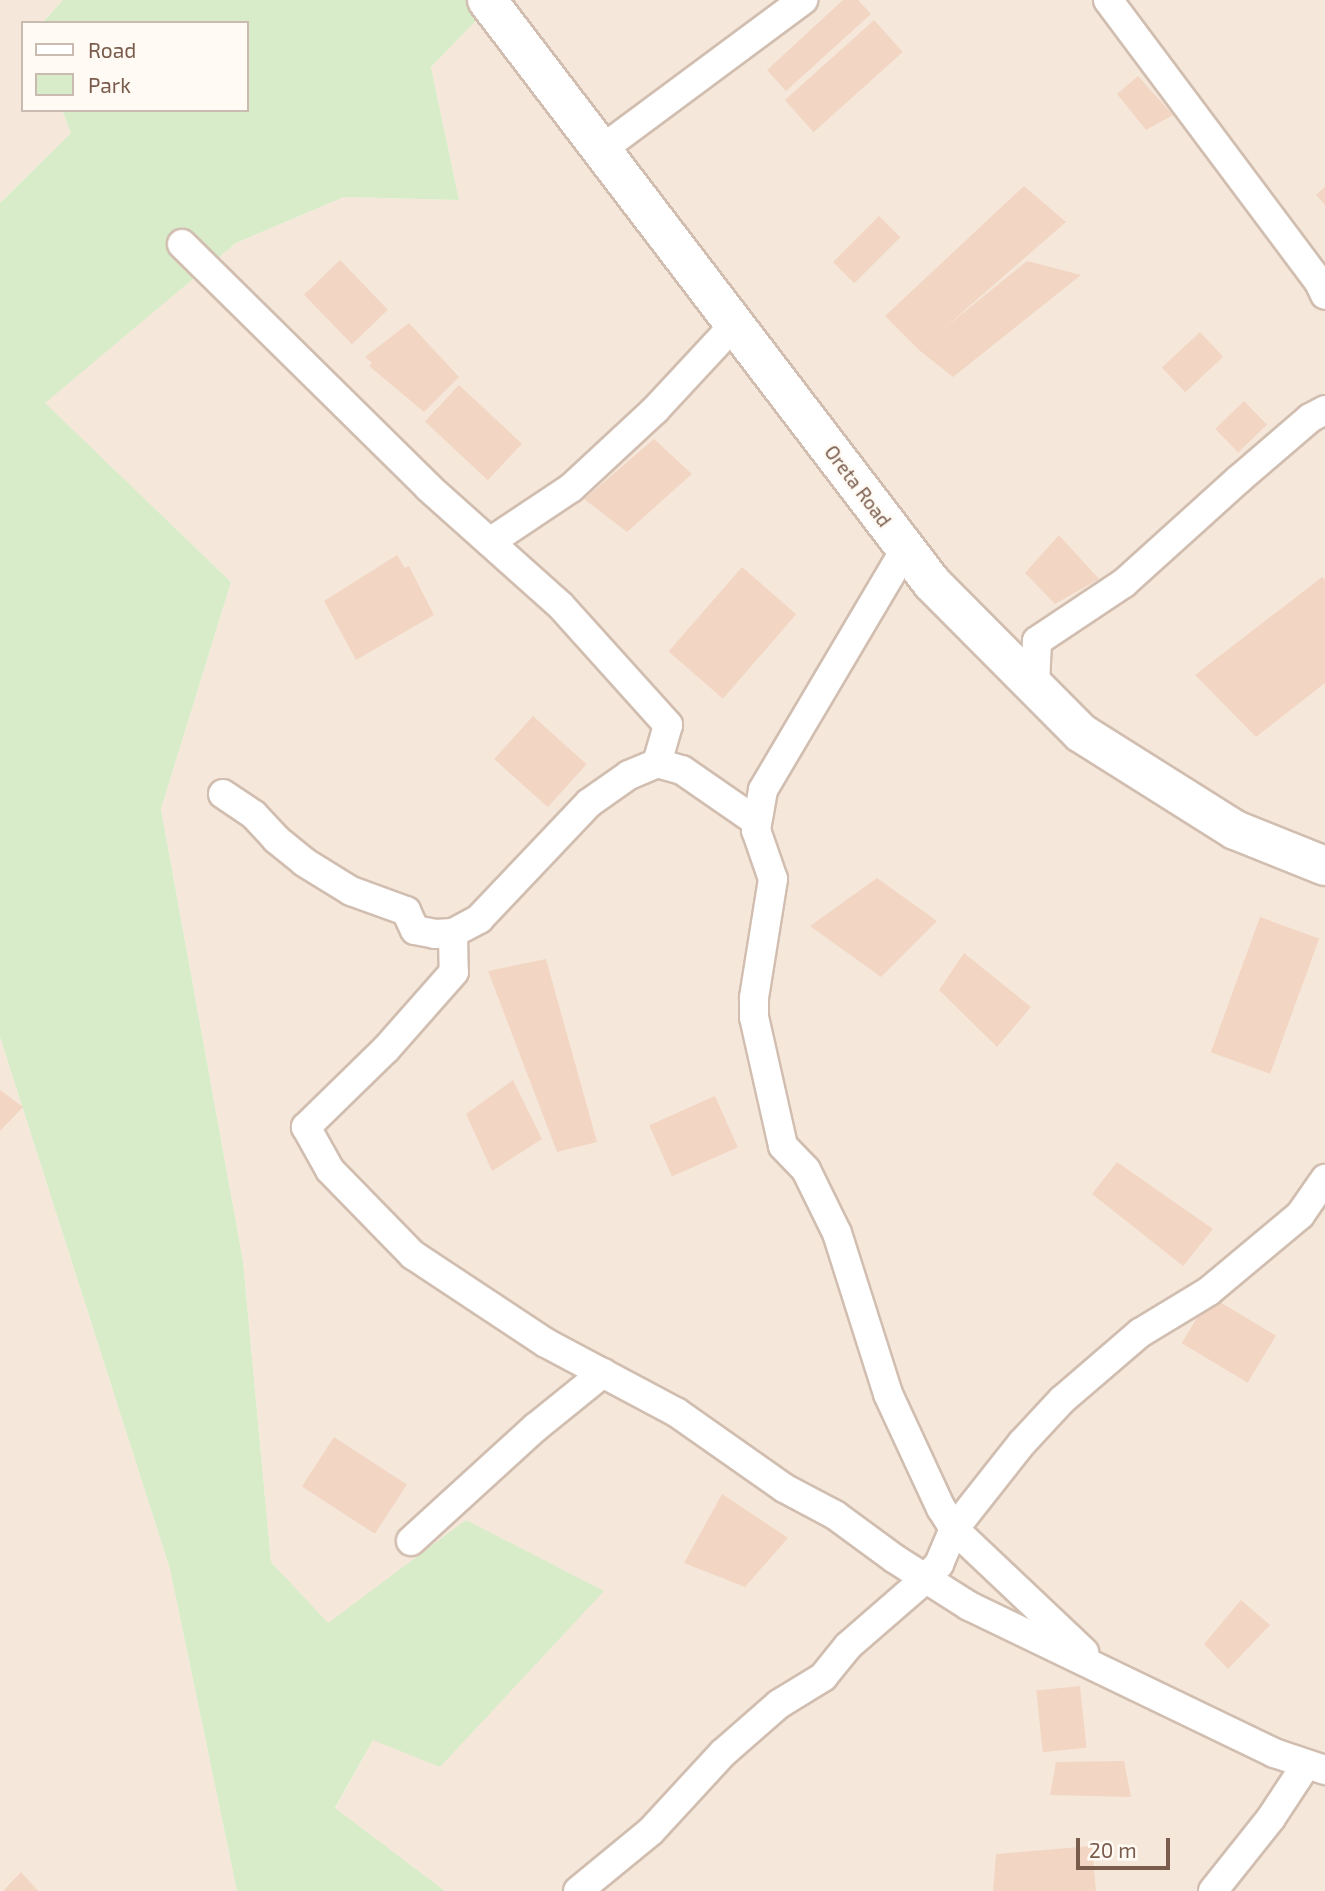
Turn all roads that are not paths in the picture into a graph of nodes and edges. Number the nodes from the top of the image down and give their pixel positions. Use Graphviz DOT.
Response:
graph roads {
  1 [pos="487,0"];
  2 [pos="803,0"];
  3 [pos="1108,0"];
  4 [pos="601,150"];
  5 [pos="182,244"];
  6 [pos="1325,295"];
  7 [pos="735,324"];
  8 [pos="1325,410"];
  9 [pos="489,542"];
  10 [pos="906,548"];
  11 [pos="1035,686"];
  12 [pos="657,763"];
  13 [pos="223,794"];
  14 [pos="757,822"];
  15 [pos="1325,866"];
  16 [pos="453,933"];
  17 [pos="1325,1179"];
  18 [pos="603,1373"];
  19 [pos="954,1529"];
  20 [pos="411,1541"];
  21 [pos="925,1579"];
  22 [pos="1101,1667"];
  23 [pos="1315,1768"];
  24 [pos="578,1891"];
  25 [pos="1213,1891"];
  1 -- 4 [label="street, Oreta Road"];
  2 -- 4 [label="street"];
  3 -- 6 [label="street"];
  4 -- 7 [label="street, Oreta Road"];
  5 -- 9 [label="street"];
  7 -- 9 [label="street"];
  7 -- 10 [label="street, Oreta Road"];
  8 -- 11 [label="street"];
  9 -- 12 [label="street"];
  10 -- 11 [label="street, Oreta Road"];
  10 -- 14 [label="street"];
  11 -- 15 [label="street, Oreta Road"];
  12 -- 14 [label="street"];
  12 -- 16 [label="street"];
  13 -- 16 [label="street"];
  14 -- 19 [label="street"];
  16 -- 18 [label="street"];
  17 -- 19 [label="street"];
  18 -- 20 [label="street"];
  18 -- 21 [label="street"];
  19 -- 21 [label="street"];
  19 -- 22 [label="street"];
  21 -- 22 [label="street"];
  21 -- 24 [label="street"];
  22 -- 23 [label="street"];
  23 -- 25 [label="street"];
}
